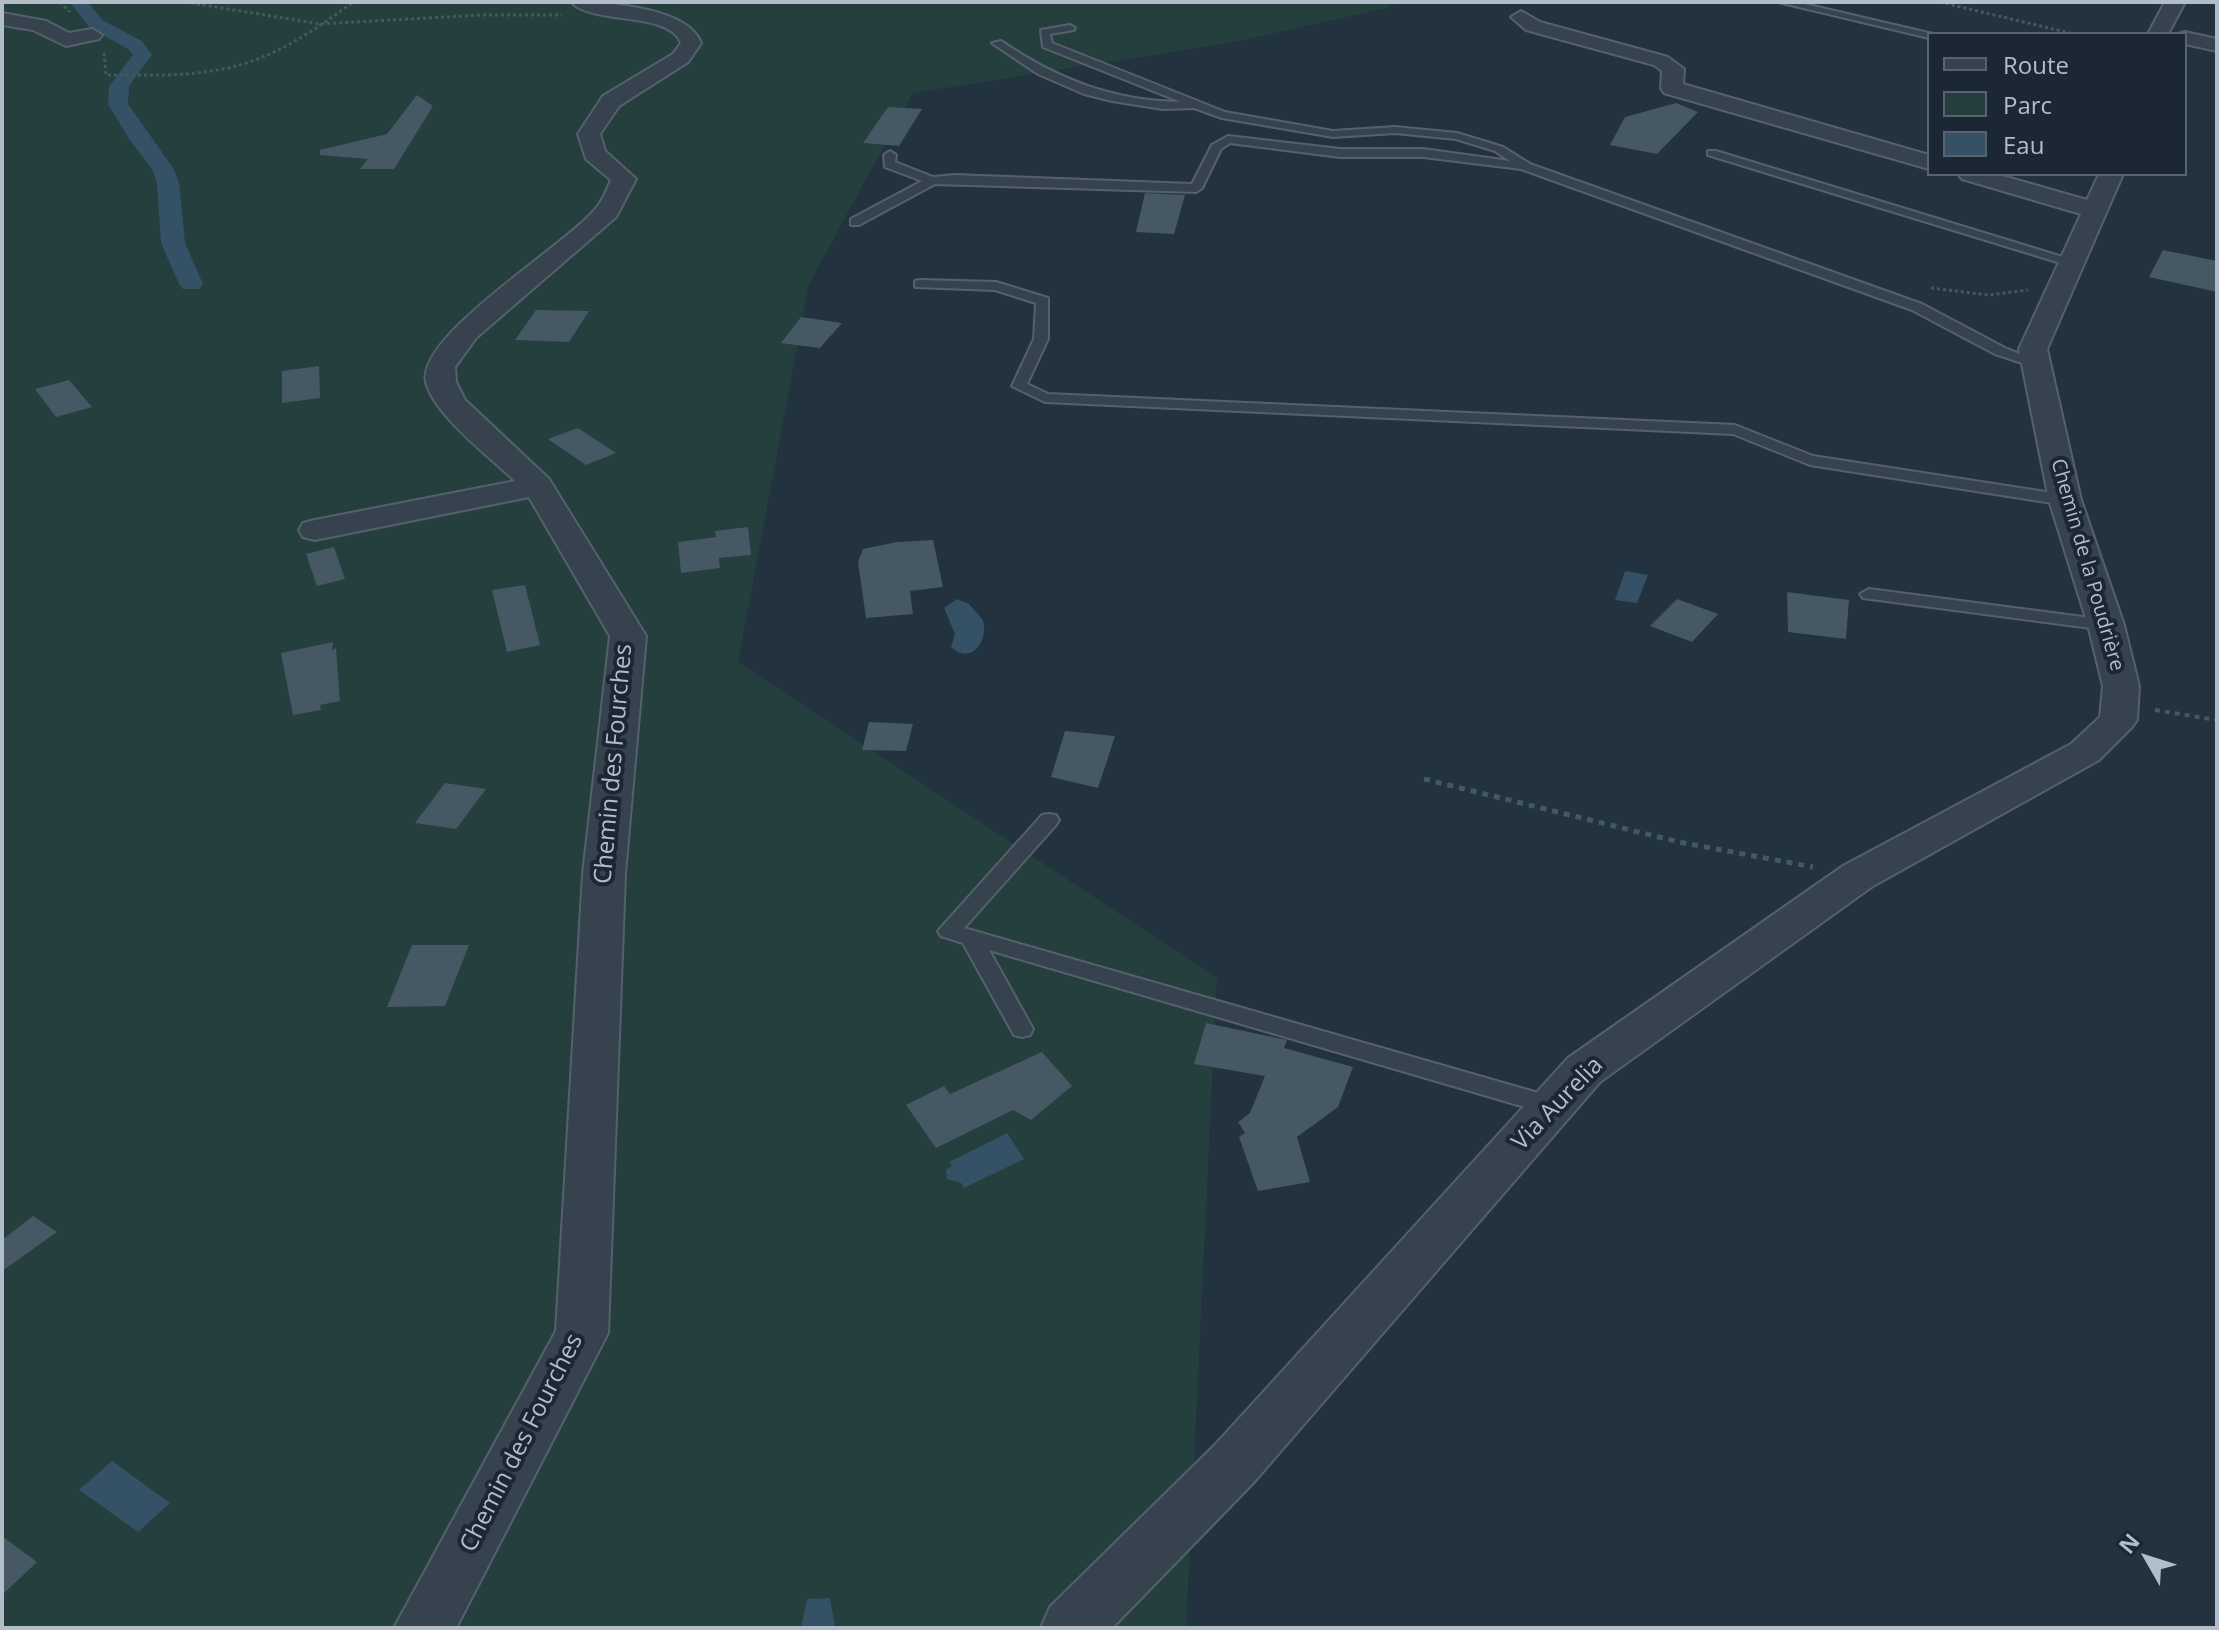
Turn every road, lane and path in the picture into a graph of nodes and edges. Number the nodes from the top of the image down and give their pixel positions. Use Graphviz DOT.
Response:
graph roads {
  1 [pos="60,2"];
  2 [pos="185,2"];
  3 [pos="353,2"];
  4 [pos="1783,2"];
  5 [pos="1940,2"];
  6 [pos="2175,2"];
  7 [pos="572,8"];
  8 [pos="1521,17"];
  9 [pos="2,19"];
  10 [pos="320,24"];
  11 [pos="1070,28"];
  12 [pos="2066,32"];
  13 [pos="2160,32"];
  14 [pos="92,35"];
  15 [pos="1927,35"];
  16 [pos="2187,38"];
  17 [pos="997,43"];
  18 [pos="2217,45"];
  19 [pos="1199,106"];
  20 [pos="1712,153"];
  21 [pos="890,155"];
  22 [pos="1927,161"];
  23 [pos="1526,167"];
  24 [pos="1977,176"];
  25 [pos="2110,176"];
  26 [pos="932,181"];
  27 [pos="2095,210"];
  28 [pos="855,222"];
  29 [pos="2066,274"];
  30 [pos="920,284"];
  31 [pos="1930,288"];
  32 [pos="2037,364"];
  33 [pos="538,486"];
  34 [pos="2065,500"];
  35 [pos="315,530"];
  36 [pos="1869,594"];
  37 [pos="2106,625"];
  38 [pos="2120,696"];
  39 [pos="2217,720"];
  40 [pos="1424,779"];
  41 [pos="1049,820"];
  42 [pos="1858,876"];
  43 [pos="971,937"];
  44 [pos="1022,1029"];
  45 [pos="1552,1106"];
  46 [pos="424,1628"];
  47 [pos="1071,1628"];
  1 -- 14 [label="path"];
  2 -- 10 [label="path"];
  3 -- 10 [label="path"];
  4 -- 15 [label="lane"];
  5 -- 12 [label="path"];
  6 -- 13 [label="street"];
  7 -- 10 [label="path"];
  7 -- 33 [label="street, Chemin des Fourches"];
  8 -- 22 [label="street"];
  9 -- 14 [label="street"];
  10 -- 14 [label="path"];
  11 -- 19 [label="lane"];
  16 -- 18 [label="street"];
  17 -- 19 [label="lane"];
  19 -- 23 [label="lane"];
  20 -- 29 [label="lane"];
  21 -- 26 [label="lane"];
  23 -- 26 [label="lane"];
  23 -- 32 [label="lane"];
  24 -- 27 [label="street"];
  25 -- 27 [label="street, Chemin de la Poudrière"];
  26 -- 28 [label="lane"];
  27 -- 29 [label="street, Chemin de la Poudrière"];
  29 -- 31 [label="path"];
  29 -- 32 [label="street, Chemin de la Poudrière"];
  30 -- 34 [label="lane"];
  32 -- 34 [label="street, Chemin de la Poudrière"];
  33 -- 35 [label="street"];
  33 -- 46 [label="street, Chemin des Fourches"];
  34 -- 37 [label="street, Chemin de la Poudrière"];
  36 -- 37 [label="lane"];
  37 -- 38 [label="street, Chemin de la Poudrière"];
  38 -- 39 [label="path"];
  38 -- 42 [label="street, Via Aurelia"];
  40 -- 42 [label="path"];
  41 -- 43 [label="lane"];
  42 -- 45 [label="street, Via Aurelia"];
  43 -- 44 [label="lane"];
  43 -- 45 [label="lane"];
  45 -- 47 [label="street, Via Aurelia"];
}
